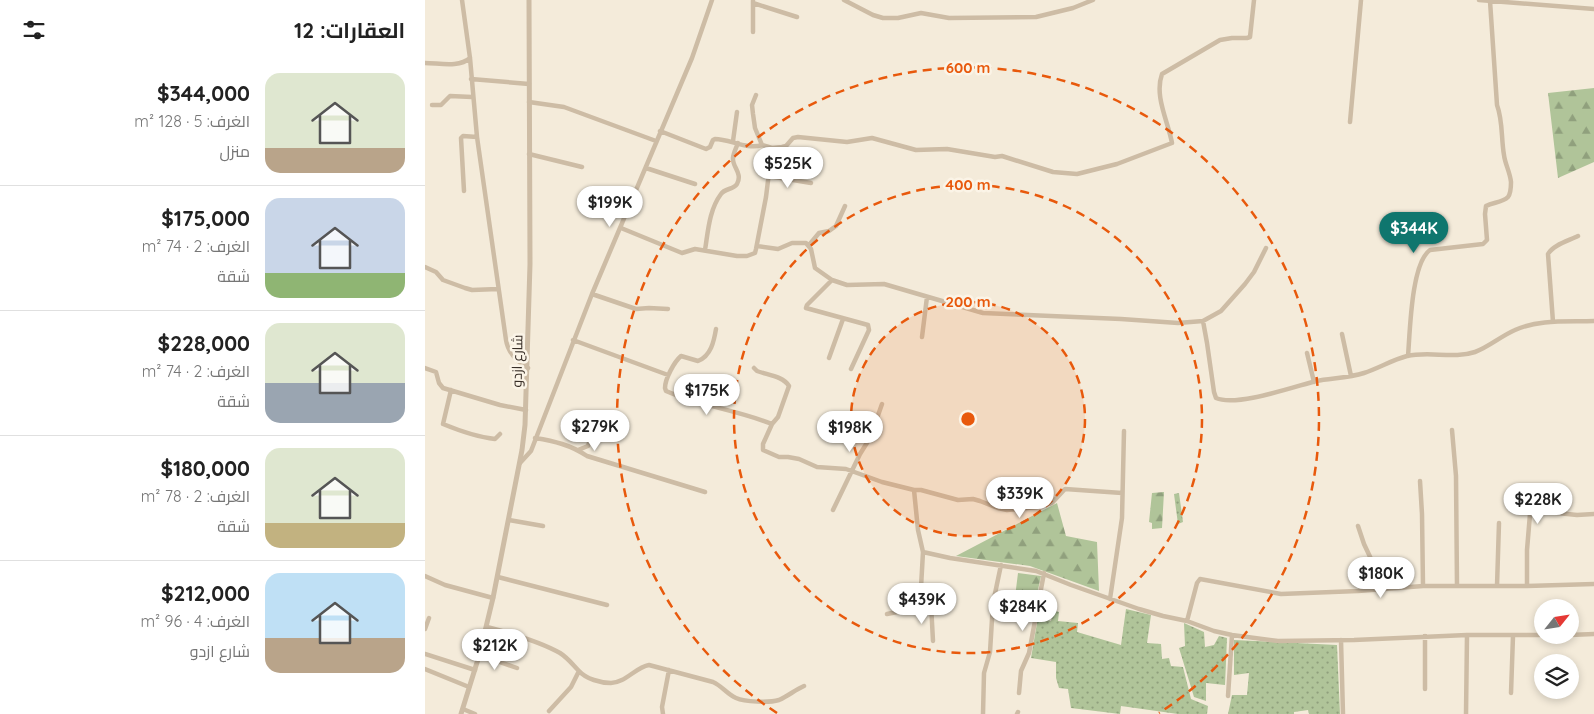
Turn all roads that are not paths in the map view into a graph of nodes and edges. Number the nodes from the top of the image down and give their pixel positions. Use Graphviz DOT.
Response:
graph roads {
  1 [pos="461,0"];
  2 [pos="529,0"];
  3 [pos="712,0"];
  4 [pos="844,0"];
  5 [pos="1093,0"];
  6 [pos="1254,0"];
  7 [pos="1361,0"];
  8 [pos="1479,0"];
  9 [pos="753,1"];
  10 [pos="1490,1"];
  11 [pos="1594,9"];
  12 [pos="797,18"];
  13 [pos="753,32"];
  14 [pos="469,58"];
  15 [pos="425,63"];
  16 [pos="471,79"];
  17 [pos="529,84"];
  18 [pos="756,95"];
  19 [pos="472,97"];
  20 [pos="529,102"];
  21 [pos="432,105"];
  22 [pos="737,112"];
  23 [pos="1350,122"];
  24 [pos="660,131"];
  25 [pos="477,137"];
  26 [pos="656,141"];
  27 [pos="735,142"];
  28 [pos="762,145"];
  29 [pos="772,148"];
  30 [pos="529,154"];
  31 [pos="582,168"];
  32 [pos="646,168"];
  33 [pos="769,176"];
  34 [pos="811,183"];
  35 [pos="695,184"];
  36 [pos="464,191"];
  37 [pos="845,206"];
  38 [pos="621,228"];
  39 [pos="1578,236"];
  40 [pos="809,245"];
  41 [pos="757,246"];
  42 [pos="1265,248"];
  43 [pos="705,250"];
  44 [pos="425,267"];
  45 [pos="832,280"];
  46 [pos="498,289"];
  47 [pos="592,294"];
  48 [pos="927,297"];
  49 [pos="668,309"];
  50 [pos="843,318"];
  51 [pos="1203,321"];
  52 [pos="1594,321"];
  53 [pos="1553,322"];
  54 [pos="717,329"];
  55 [pos="1342,334"];
  56 [pos="922,337"];
  57 [pos="573,340"];
  58 [pos="1307,353"];
  59 [pos="1408,356"];
  60 [pos="829,358"];
  61 [pos="425,368"];
  62 [pos="528,368"];
  63 [pos="754,368"];
  64 [pos="851,369"];
  65 [pos="668,375"];
  66 [pos="1351,376"];
  67 [pos="1314,382"];
  68 [pos="451,390"];
  69 [pos="882,404"];
  70 [pos="526,410"];
  71 [pos="772,424"];
  72 [pos="1452,430"];
  73 [pos="1124,431"];
  74 [pos="500,434"];
  75 [pos="592,434"];
  76 [pos="535,438"];
  77 [pos="578,450"];
  78 [pos="520,464"];
  79 [pos="853,471"];
  80 [pos="1421,481"];
  81 [pos="914,490"];
  82 [pos="705,492"];
  83 [pos="1122,493"];
  84 [pos="833,510"];
  85 [pos="1594,514"];
  86 [pos="509,520"];
  87 [pos="1499,523"];
  88 [pos="543,526"];
  89 [pos="1358,526"];
  90 [pos="923,552"];
  91 [pos="1001,565"];
  92 [pos="1044,573"];
  93 [pos="425,576"];
  94 [pos="498,577"];
  95 [pos="1594,584"];
  96 [pos="1423,586"];
  97 [pos="1457,586"];
  98 [pos="1497,586"];
  99 [pos="1527,586"];
  100 [pos="1375,590"];
  101 [pos="493,598"];
  102 [pos="1110,599"];
  103 [pos="921,600"];
  104 [pos="607,605"];
  105 [pos="887,614"];
  106 [pos="429,618"];
  107 [pos="1187,621"];
  108 [pos="487,627"];
  109 [pos="425,629"];
  110 [pos="1594,634"];
  111 [pos="1232,635"];
  112 [pos="1467,635"];
  113 [pos="1579,635"];
  114 [pos="1425,636"];
  115 [pos="1513,636"];
  116 [pos="1534,636"];
  117 [pos="1341,640"];
  118 [pos="933,641"];
  119 [pos="425,654"];
  120 [pos="479,655"];
  121 [pos="517,668"];
  122 [pos="425,669"];
  123 [pos="475,670"];
  124 [pos="669,670"];
  125 [pos="579,671"];
  126 [pos="803,686"];
  127 [pos="469,687"];
  128 [pos="1425,689"];
  129 [pos="1019,693"];
  130 [pos="1511,693"];
  131 [pos="1228,696"];
  132 [pos="462,711"];
  133 [pos="549,711"];
  134 [pos="475,714"];
  135 [pos="663,714"];
  136 [pos="983,714"];
  137 [pos="1343,714"];
  138 [pos="1466,714"];
  1 -- 14 [label="street"];
  2 -- 17 [label="street, شارع ازدو"];
  3 -- 24 [label="street"];
  4 -- 5 [label="street"];
  6 -- 29 [label="street"];
  7 -- 23 [label="street"];
  8 -- 10 [label="street"];
  9 -- 12 [label="street"];
  9 -- 13 [label="street"];
  10 -- 11 [label="street"];
  10 -- 59 [label="street"];
  14 -- 15 [label="street"];
  14 -- 16 [label="street"];
  16 -- 17 [label="street"];
  16 -- 19 [label="street"];
  17 -- 20 [label="street, شارع ازدو"];
  18 -- 28 [label="street"];
  19 -- 21 [label="street"];
  19 -- 25 [label="street"];
  20 -- 26 [label="street"];
  20 -- 30 [label="street, شارع ازدو"];
  22 -- 27 [label="street"];
  24 -- 26 [label="street"];
  24 -- 27 [label="street"];
  25 -- 36 [label="street"];
  25 -- 46 [label="street"];
  26 -- 32 [label="street"];
  27 -- 28 [label="street"];
  27 -- 43 [label="street"];
  28 -- 29 [label="street"];
  29 -- 33 [label="street"];
  30 -- 31 [label="street"];
  30 -- 62 [label="street, شارع ازدو"];
  32 -- 35 [label="street"];
  32 -- 38 [label="street"];
  33 -- 34 [label="street"];
  33 -- 41 [label="street"];
  37 -- 40 [label="street"];
  38 -- 43 [label="street"];
  38 -- 47 [label="street"];
  39 -- 53 [label="street"];
  40 -- 41 [label="street"];
  40 -- 45 [label="street"];
  41 -- 43 [label="street"];
  42 -- 51 [label="street"];
  44 -- 46 [label="street"];
  45 -- 48 [label="street"];
  45 -- 50 [label="street"];
  46 -- 62 [label="street"];
  47 -- 49 [label="street"];
  47 -- 57 [label="street"];
  48 -- 51 [label="street"];
  48 -- 56 [label="street"];
  50 -- 60 [label="street"];
  50 -- 64 [label="street"];
  51 -- 67 [label="street"];
  52 -- 53 [label="street"];
  53 -- 59 [label="street"];
  54 -- 65 [label="street"];
  55 -- 66 [label="street"];
  57 -- 65 [label="street"];
  57 -- 76 [label="street"];
  58 -- 67 [label="street"];
  59 -- 66 [label="street"];
  61 -- 68 [label="street"];
  62 -- 70 [label="street, شارع ازدو"];
  63 -- 71 [label="street"];
  65 -- 71 [label="street"];
  66 -- 67 [label="street"];
  68 -- 70 [label="street"];
  68 -- 74 [label="street"];
  69 -- 79 [label="street"];
  70 -- 78 [label="street, شارع ازدو"];
  71 -- 79 [label="street"];
  72 -- 97 [label="street"];
  73 -- 83 [label="street"];
  75 -- 77 [label="street"];
  76 -- 77 [label="street"];
  76 -- 78 [label="street"];
  77 -- 82 [label="street"];
  78 -- 86 [label="street, شارع ازدو"];
  79 -- 81 [label="street"];
  79 -- 84 [label="street"];
  80 -- 96 [label="street"];
  81 -- 83 [label="street"];
  81 -- 90 [label="street"];
  83 -- 102 [label="street"];
  85 -- 99 [label="street"];
  86 -- 88 [label="street"];
  86 -- 94 [label="street, شارع ازدو"];
  87 -- 98 [label="street"];
  89 -- 100 [label="street"];
  90 -- 91 [label="street"];
  90 -- 103 [label="street"];
  91 -- 92 [label="street"];
  91 -- 136 [label="street"];
  92 -- 102 [label="street"];
  92 -- 129 [label="street"];
  93 -- 101 [label="street"];
  94 -- 101 [label="street, شارع ازدو"];
  94 -- 104 [label="street"];
  95 -- 99 [label="street"];
  96 -- 97 [label="street"];
  96 -- 100 [label="street"];
  97 -- 98 [label="street"];
  98 -- 99 [label="street"];
  100 -- 107 [label="street"];
  101 -- 108 [label="street, شارع ازدو"];
  102 -- 107 [label="street"];
  103 -- 105 [label="street"];
  103 -- 118 [label="street"];
  106 -- 109 [label="street"];
  107 -- 111 [label="street"];
  108 -- 120 [label="street, شارع ازدو"];
  108 -- 125 [label="street"];
  110 -- 113 [label="street"];
  111 -- 117 [label="street"];
  111 -- 131 [label="street"];
  112 -- 114 [label="street"];
  112 -- 115 [label="street"];
  112 -- 138 [label="street"];
  114 -- 117 [label="street"];
  114 -- 128 [label="street"];
  115 -- 116 [label="street"];
  115 -- 130 [label="street"];
  117 -- 137 [label="street"];
  119 -- 123 [label="street"];
  120 -- 121 [label="street"];
  120 -- 123 [label="street, شارع ازدو"];
  122 -- 127 [label="street"];
  123 -- 127 [label="street, شارع ازدو"];
  124 -- 125 [label="street"];
  124 -- 126 [label="street"];
  124 -- 135 [label="street"];
  125 -- 133 [label="street"];
  127 -- 132 [label="street, شارع ازدو"];
  132 -- 134 [label="street"];
}
